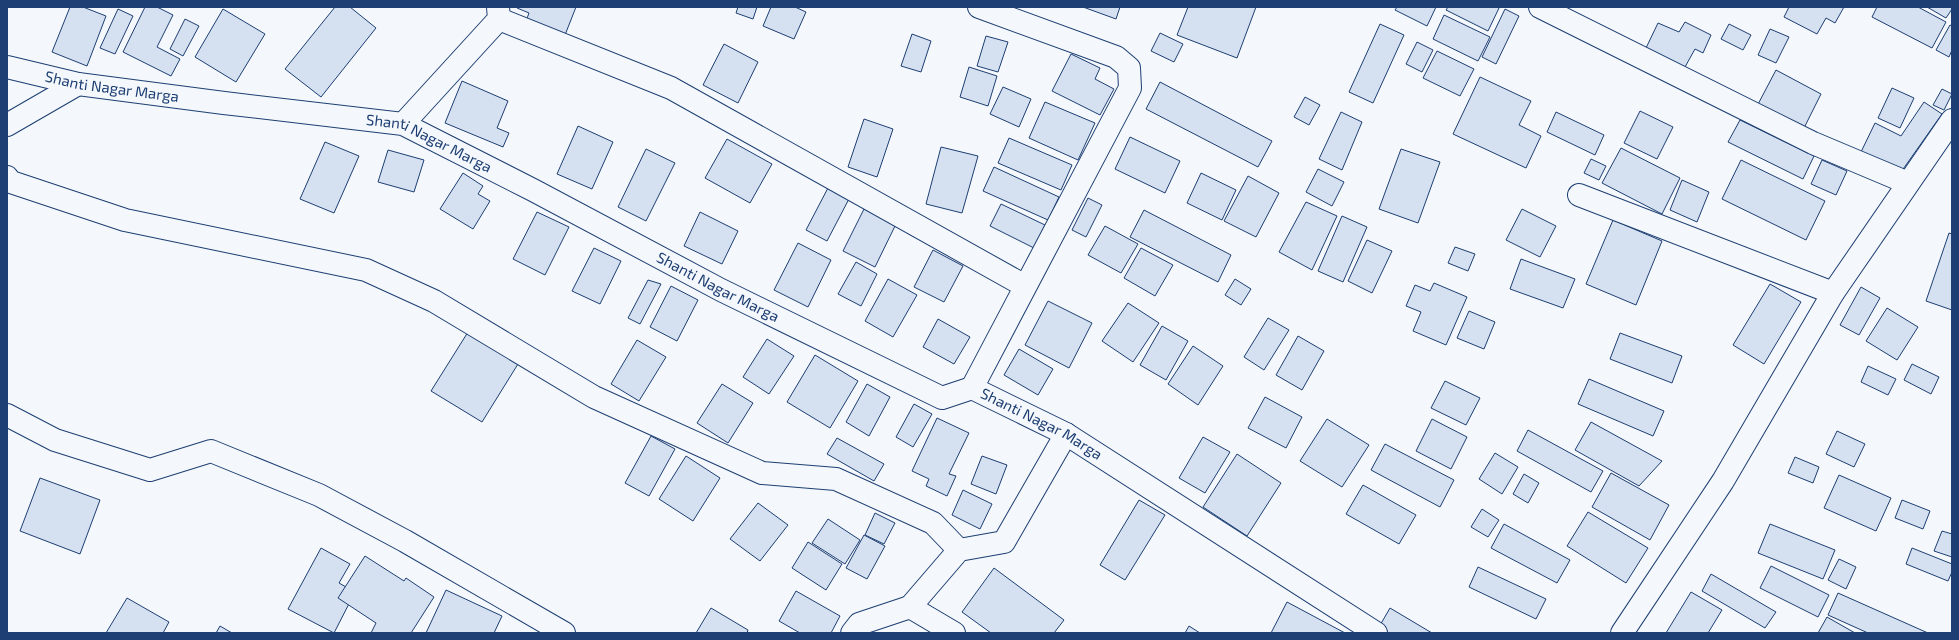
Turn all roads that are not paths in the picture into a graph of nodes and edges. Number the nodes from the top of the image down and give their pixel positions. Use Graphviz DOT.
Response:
graph roads {
  1 [pos="979,7"];
  2 [pos="1540,7"];
  3 [pos="498,13"];
  4 [pos="7,67"];
  5 [pos="78,84"];
  6 [pos="1952,120"];
  7 [pos="403,124"];
  8 [pos="7,125"];
  9 [pos="7,177"];
  10 [pos="1908,184"];
  11 [pos="1579,195"];
  12 [pos="1025,286"];
  13 [pos="1833,293"];
  14 [pos="972,388"];
  15 [pos="7,415"];
  16 [pos="1066,434"];
  17 [pos="959,550"];
  18 [pos="910,607"];
  19 [pos="564,633"];
  20 [pos="852,633"];
  21 [pos="954,633"];
  22 [pos="1376,633"];
  23 [pos="1622,633"];
  1 -- 12 [label="street"];
  2 -- 10 [label="street"];
  3 -- 7 [label="street"];
  3 -- 12 [label="street"];
  4 -- 5 [label="street, Shanti Nagar Marga"];
  5 -- 7 [label="street, Shanti Nagar Marga"];
  5 -- 8 [label="street"];
  6 -- 10 [label="street"];
  7 -- 14 [label="street, Shanti Nagar Marga"];
  9 -- 17 [label="street"];
  10 -- 13 [label="street"];
  11 -- 13 [label="street"];
  12 -- 14 [label="street"];
  13 -- 23 [label="street"];
  14 -- 16 [label="street, Shanti Nagar Marga"];
  15 -- 19 [label="street"];
  16 -- 17 [label="street"];
  16 -- 22 [label="street, Shanti Nagar Marga"];
  17 -- 18 [label="street"];
  18 -- 20 [label="street"];
  18 -- 21 [label="street"];
}
